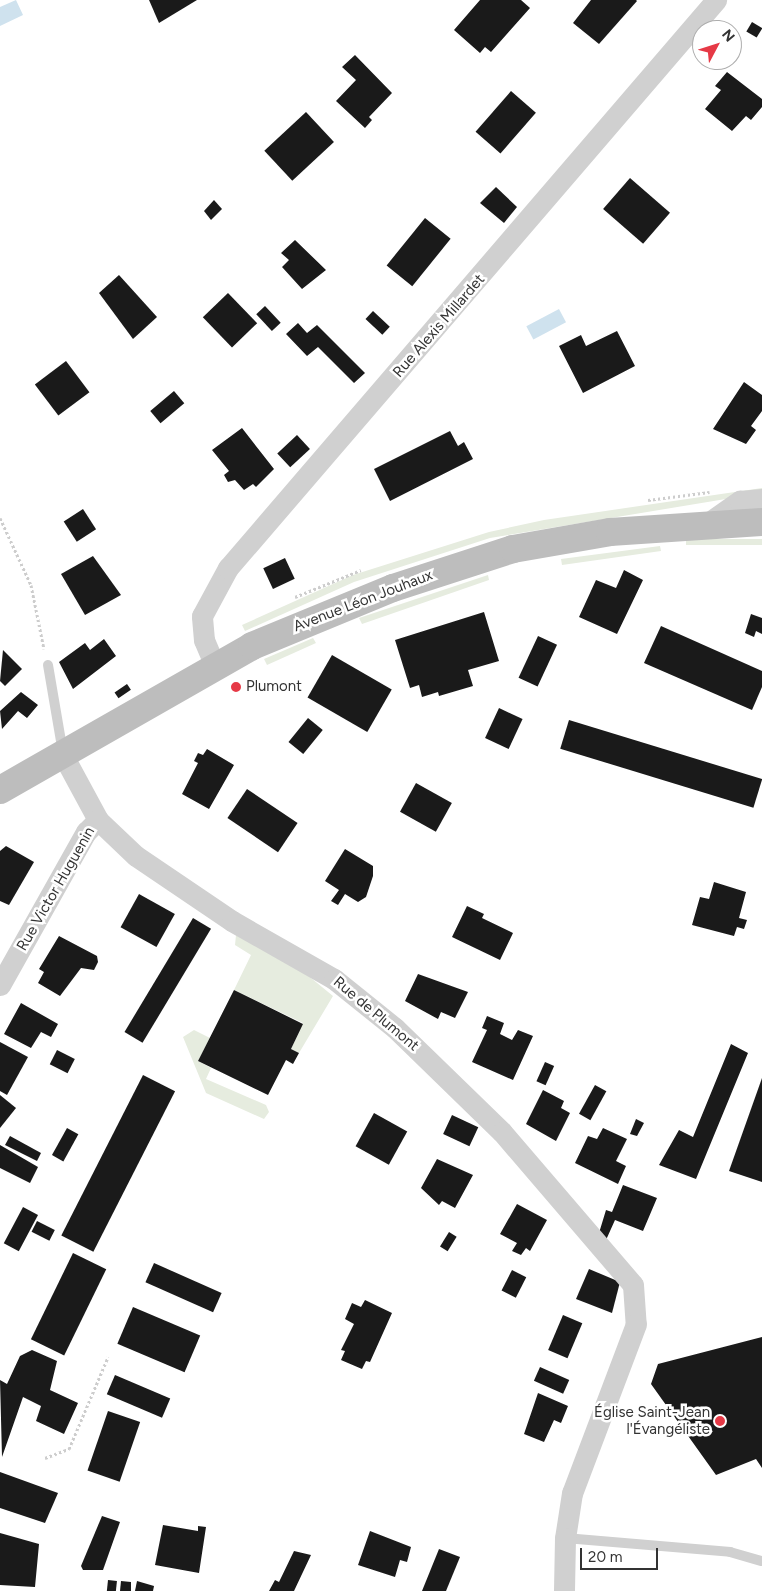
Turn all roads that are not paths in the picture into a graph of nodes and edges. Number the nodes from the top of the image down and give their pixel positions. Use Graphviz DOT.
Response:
graph roads {
  1 [pos="716,0"];
  2 [pos="762,499"];
  3 [pos="762,522"];
  4 [pos="708,523"];
  5 [pos="48,665"];
  6 [pos="215,666"];
  7 [pos="64,757"];
  8 [pos="0,790"];
  9 [pos="98,820"];
  10 [pos="0,985"];
  11 [pos="565,1538"];
  12 [pos="762,1562"];
  13 [pos="564,1591"];
  1 -- 6 [label="street, Rue Alexis Millardet"];
  2 -- 4 [label="street"];
  3 -- 4 [label="main road, Avenue Léon Jouhaux"];
  4 -- 6 [label="main road, Avenue Léon Jouhaux"];
  5 -- 7 [label="lane"];
  6 -- 7 [label="main road, Avenue Léon Jouhaux"];
  7 -- 8 [label="main road, Avenue Léon Jouhaux"];
  7 -- 9 [label="street, Rue de Plumont"];
  9 -- 10 [label="street, Rue Victor Huguenin"];
  9 -- 11 [label="street, Rue de Plumont"];
  11 -- 12 [label="lane"];
  11 -- 13 [label="street"];
}
